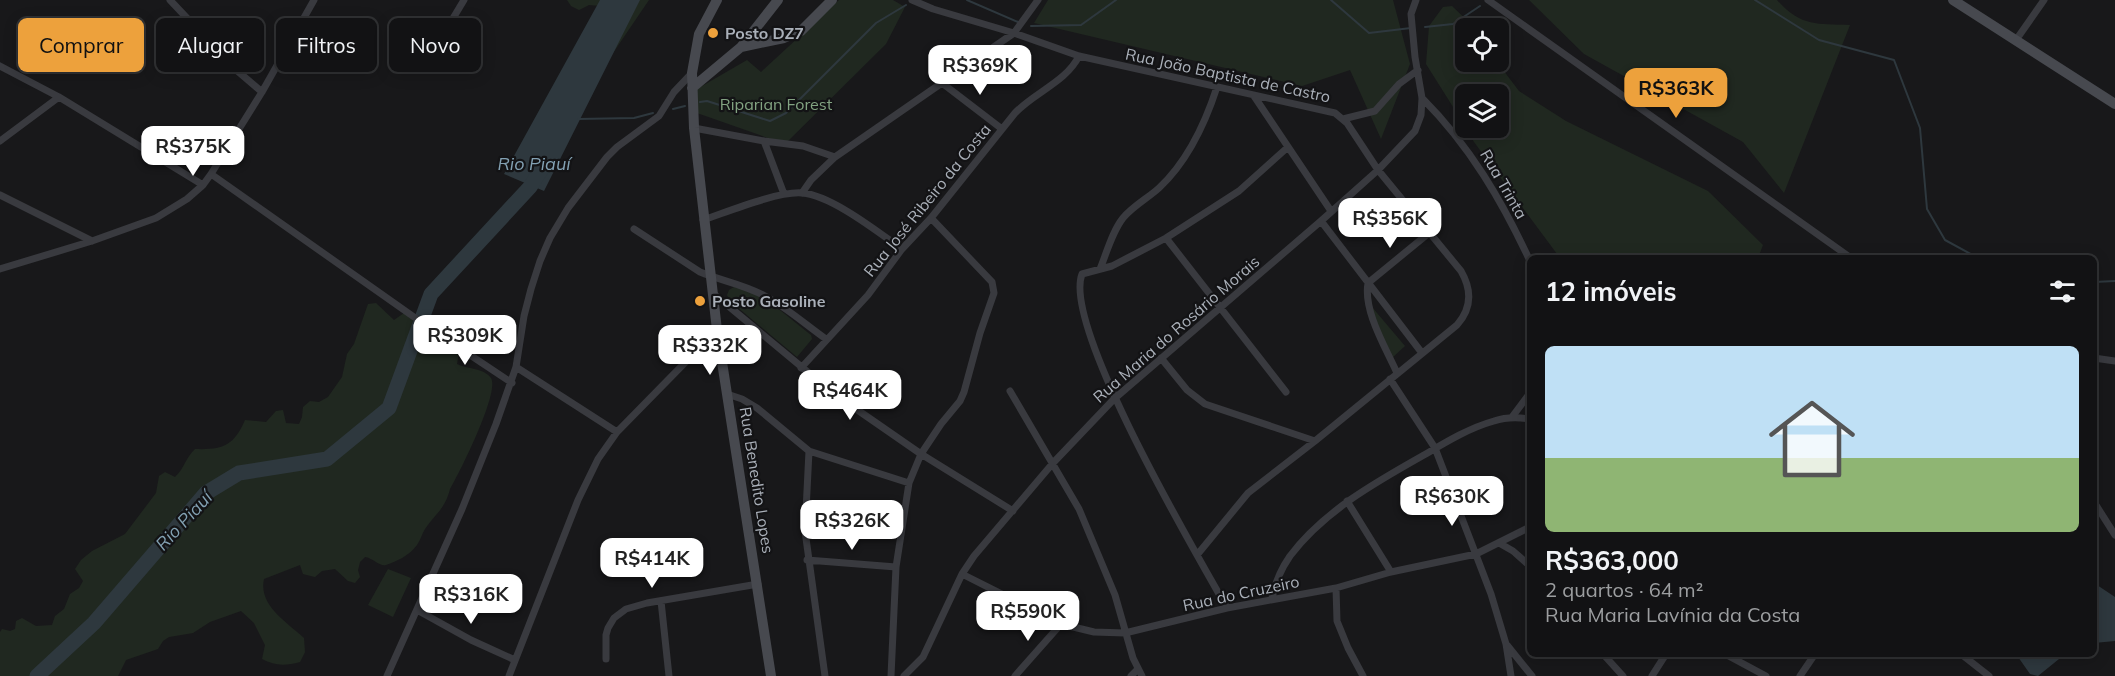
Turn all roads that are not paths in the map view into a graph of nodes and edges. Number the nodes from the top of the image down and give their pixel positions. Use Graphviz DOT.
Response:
graph roads {
  1 [pos="170,0"];
  2 [pos="314,0"];
  3 [pos="464,0"];
  4 [pos="717,0"];
  5 [pos="778,0"];
  6 [pos="832,0"];
  7 [pos="912,0"];
  8 [pos="1038,0"];
  9 [pos="1416,0"];
  10 [pos="1488,0"];
  11 [pos="1953,0"];
  12 [pos="2044,0"];
  13 [pos="453,18"];
  14 [pos="1014,33"];
  15 [pos="2016,40"];
  16 [pos="741,46"];
  17 [pos="1079,56"];
  18 [pos="0,66"];
  19 [pos="1418,70"];
  20 [pos="692,73"];
  21 [pos="942,83"];
  22 [pos="1217,87"];
  23 [pos="692,88"];
  24 [pos="262,92"];
  25 [pos="1254,96"];
  26 [pos="58,98"];
  27 [pos="1422,98"];
  28 [pos="2115,104"];
  29 [pos="1343,119"];
  30 [pos="694,128"];
  31 [pos="1002,129"];
  32 [pos="0,141"];
  33 [pos="764,141"];
  34 [pos="1288,147"];
  35 [pos="835,157"];
  36 [pos="1378,170"];
  37 [pos="211,174"];
  38 [pos="203,185"];
  39 [pos="802,193"];
  40 [pos="784,194"];
  41 [pos="0,195"];
  42 [pos="1331,211"];
  43 [pos="931,218"];
  44 [pos="703,220"];
  45 [pos="1321,221"];
  46 [pos="633,229"];
  47 [pos="1429,233"];
  48 [pos="1166,238"];
  49 [pos="92,242"];
  50 [pos="902,249"];
  51 [pos="1527,255"];
  52 [pos="1847,255"];
  53 [pos="0,268"];
  54 [pos="1100,269"];
  55 [pos="711,277"];
  56 [pos="1368,283"];
  57 [pos="714,294"];
  58 [pos="1219,307"];
  59 [pos="717,330"];
  60 [pos="826,339"];
  61 [pos="1422,353"];
  62 [pos="1161,358"];
  63 [pos="2097,358"];
  64 [pos="2115,361"];
  65 [pos="516,367"];
  66 [pos="801,368"];
  67 [pos="1397,373"];
  68 [pos="1389,379"];
  69 [pos="512,383"];
  70 [pos="1010,391"];
  71 [pos="1286,392"];
  72 [pos="728,394"];
  73 [pos="1527,397"];
  74 [pos="1114,399"];
  75 [pos="1512,417"];
  76 [pos="1527,419"];
  77 [pos="617,432"];
  78 [pos="1315,441"];
  79 [pos="1435,448"];
  80 [pos="809,451"];
  81 [pos="921,454"];
  82 [pos="1053,463"];
  83 [pos="909,483"];
  84 [pos="1347,501"];
  85 [pos="2097,507"];
  86 [pos="1013,511"];
  87 [pos="1527,529"];
  88 [pos="2115,535"];
  89 [pos="1499,543"];
  90 [pos="1476,554"];
  91 [pos="1197,555"];
  92 [pos="807,560"];
  93 [pos="1527,563"];
  94 [pos="896,567"];
  95 [pos="1391,572"];
  96 [pos="962,574"];
  97 [pos="758,584"];
  98 [pos="1336,588"];
  99 [pos="1272,598"];
  100 [pos="661,601"];
  101 [pos="1227,608"];
  102 [pos="417,610"];
  103 [pos="1061,624"];
  104 [pos="1125,633"];
  105 [pos="1506,644"];
  106 [pos="1606,657"];
  107 [pos="1664,657"];
  108 [pos="1731,657"];
  109 [pos="1813,657"];
  110 [pos="1965,657"];
  111 [pos="606,659"];
  112 [pos="515,660"];
  113 [pos="1140,673"];
  114 [pos="387,676"];
  115 [pos="509,676"];
  116 [pos="669,676"];
  117 [pos="771,676"];
  118 [pos="825,676"];
  119 [pos="891,676"];
  120 [pos="904,676"];
  121 [pos="1015,676"];
  122 [pos="1131,676"];
  123 [pos="1363,676"];
  124 [pos="1511,676"];
  125 [pos="1532,676"];
  126 [pos="1623,676"];
  127 [pos="1652,676"];
  128 [pos="1766,676"];
  129 [pos="1800,676"];
  130 [pos="1989,676"];
  1 -- 24 [label="street"];
  2 -- 24 [label="street"];
  3 -- 13 [label="street"];
  4 -- 20 [label="main road, Rua Benedito Lopes"];
  5 -- 16 [label="main road"];
  6 -- 16 [label="main road"];
  7 -- 14 [label="street, Rua João Baptista de Castro"];
  8 -- 14 [label="street"];
  9 -- 19 [label="street, Rua Maria do Rosário Morais"];
  10 -- 52 [label="street"];
  11 -- 15 [label="main road"];
  12 -- 15 [label="street"];
  14 -- 17 [label="street, Rua João Baptista de Castro"];
  14 -- 21 [label="street"];
  15 -- 28 [label="main road"];
  16 -- 23 [label="main road"];
  17 -- 22 [label="street, Rua João Baptista de Castro"];
  17 -- 31 [label="street, Rua José Ribeiro da Costa"];
  18 -- 26 [label="street"];
  19 -- 27 [label="street, Rua Maria do Rosário Morais"];
  19 -- 29 [label="street"];
  20 -- 23 [label="main road, Rua Benedito Lopes"];
  20 -- 65 [label="street"];
  21 -- 31 [label="street"];
  21 -- 35 [label="street"];
  22 -- 25 [label="street, Rua João Baptista de Castro"];
  22 -- 54 [label="street"];
  23 -- 30 [label="main road, Rua Benedito Lopes"];
  24 -- 37 [label="street"];
  25 -- 29 [label="street, Rua João Baptista de Castro"];
  25 -- 34 [label="street"];
  26 -- 32 [label="street"];
  26 -- 38 [label="street"];
  27 -- 36 [label="street, Rua Maria do Rosário Morais"];
  27 -- 51 [label="street, Rua Trinta"];
  29 -- 36 [label="street, Rua João Baptista de Castro"];
  30 -- 33 [label="street"];
  30 -- 44 [label="main road, Rua Benedito Lopes"];
  31 -- 43 [label="street, Rua José Ribeiro da Costa"];
  33 -- 35 [label="street"];
  33 -- 40 [label="street"];
  34 -- 42 [label="street"];
  34 -- 48 [label="street"];
  35 -- 39 [label="street"];
  36 -- 42 [label="street, Rua Maria do Rosário Morais"];
  36 -- 47 [label="street, Rua João Baptista de Castro"];
  37 -- 38 [label="street"];
  37 -- 69 [label="street"];
  38 -- 49 [label="street"];
  39 -- 40 [label="street"];
  39 -- 50 [label="street"];
  40 -- 44 [label="street"];
  41 -- 49 [label="street"];
  42 -- 45 [label="street, Rua Maria do Rosário Morais"];
  43 -- 50 [label="street, Rua José Ribeiro da Costa"];
  43 -- 81 [label="street"];
  44 -- 55 [label="main road, Rua Benedito Lopes"];
  45 -- 56 [label="street"];
  45 -- 58 [label="street, Rua Maria do Rosário Morais"];
  46 -- 55 [label="street"];
  47 -- 56 [label="street"];
  47 -- 61 [label="street, Rua João Baptista de Castro"];
  48 -- 54 [label="street"];
  48 -- 58 [label="street"];
  49 -- 53 [label="street"];
  50 -- 60 [label="street, Rua José Ribeiro da Costa"];
  54 -- 74 [label="street"];
  55 -- 57 [label="main road, Rua Benedito Lopes"];
  55 -- 60 [label="street"];
  56 -- 61 [label="street"];
  56 -- 67 [label="street"];
  57 -- 59 [label="main road, Rua Benedito Lopes"];
  57 -- 66 [label="street"];
  58 -- 62 [label="street, Rua Maria do Rosário Morais"];
  58 -- 71 [label="street"];
  59 -- 72 [label="main road, Rua Benedito Lopes"];
  59 -- 77 [label="street"];
  60 -- 66 [label="street, Rua José Ribeiro da Costa"];
  61 -- 67 [label="street"];
  62 -- 74 [label="street, Rua Maria do Rosário Morais"];
  62 -- 78 [label="street"];
  63 -- 64 [label="street"];
  65 -- 69 [label="street"];
  65 -- 77 [label="street"];
  66 -- 81 [label="street"];
  67 -- 68 [label="street"];
  68 -- 78 [label="street"];
  68 -- 79 [label="street"];
  69 -- 102 [label="street"];
  70 -- 82 [label="street"];
  72 -- 80 [label="street"];
  72 -- 97 [label="main road, Rua Benedito Lopes"];
  73 -- 75 [label="street"];
  74 -- 82 [label="street, Rua Maria do Rosário Morais"];
  74 -- 91 [label="street"];
  75 -- 76 [label="street"];
  75 -- 79 [label="street"];
  77 -- 112 [label="street"];
  78 -- 91 [label="street"];
  79 -- 84 [label="street"];
  79 -- 90 [label="street"];
  80 -- 83 [label="street"];
  80 -- 92 [label="street"];
  81 -- 83 [label="street"];
  81 -- 86 [label="street"];
  82 -- 86 [label="street, Rua Maria do Rosário Morais"];
  82 -- 104 [label="street"];
  83 -- 94 [label="street"];
  84 -- 95 [label="street"];
  84 -- 99 [label="street"];
  85 -- 88 [label="street"];
  86 -- 96 [label="street, Rua Maria do Rosário Morais"];
  87 -- 89 [label="street, Rua do Cruzeiro"];
  89 -- 90 [label="street, Rua do Cruzeiro"];
  89 -- 93 [label="street"];
  90 -- 95 [label="street, Rua do Cruzeiro"];
  90 -- 105 [label="street"];
  91 -- 101 [label="street"];
  92 -- 94 [label="street"];
  92 -- 118 [label="street"];
  94 -- 119 [label="street"];
  95 -- 98 [label="street, Rua do Cruzeiro"];
  96 -- 103 [label="street, Rua do Cruzeiro"];
  96 -- 120 [label="street, Rua Maria do Rosário Morais"];
  97 -- 100 [label="street"];
  97 -- 117 [label="main road, Rua Benedito Lopes"];
  98 -- 99 [label="street, Rua do Cruzeiro"];
  98 -- 123 [label="street"];
  99 -- 101 [label="street, Rua do Cruzeiro"];
  100 -- 111 [label="street"];
  100 -- 116 [label="street"];
  101 -- 104 [label="street, Rua do Cruzeiro"];
  102 -- 112 [label="street"];
  102 -- 114 [label="street"];
  103 -- 104 [label="street, Rua do Cruzeiro"];
  103 -- 121 [label="street"];
  104 -- 113 [label="street"];
  105 -- 124 [label="street"];
  105 -- 125 [label="street"];
  106 -- 126 [label="street"];
  107 -- 127 [label="street"];
  108 -- 128 [label="street"];
  109 -- 129 [label="street"];
  110 -- 130 [label="street"];
  112 -- 115 [label="street"];
  113 -- 122 [label="street"];
}
